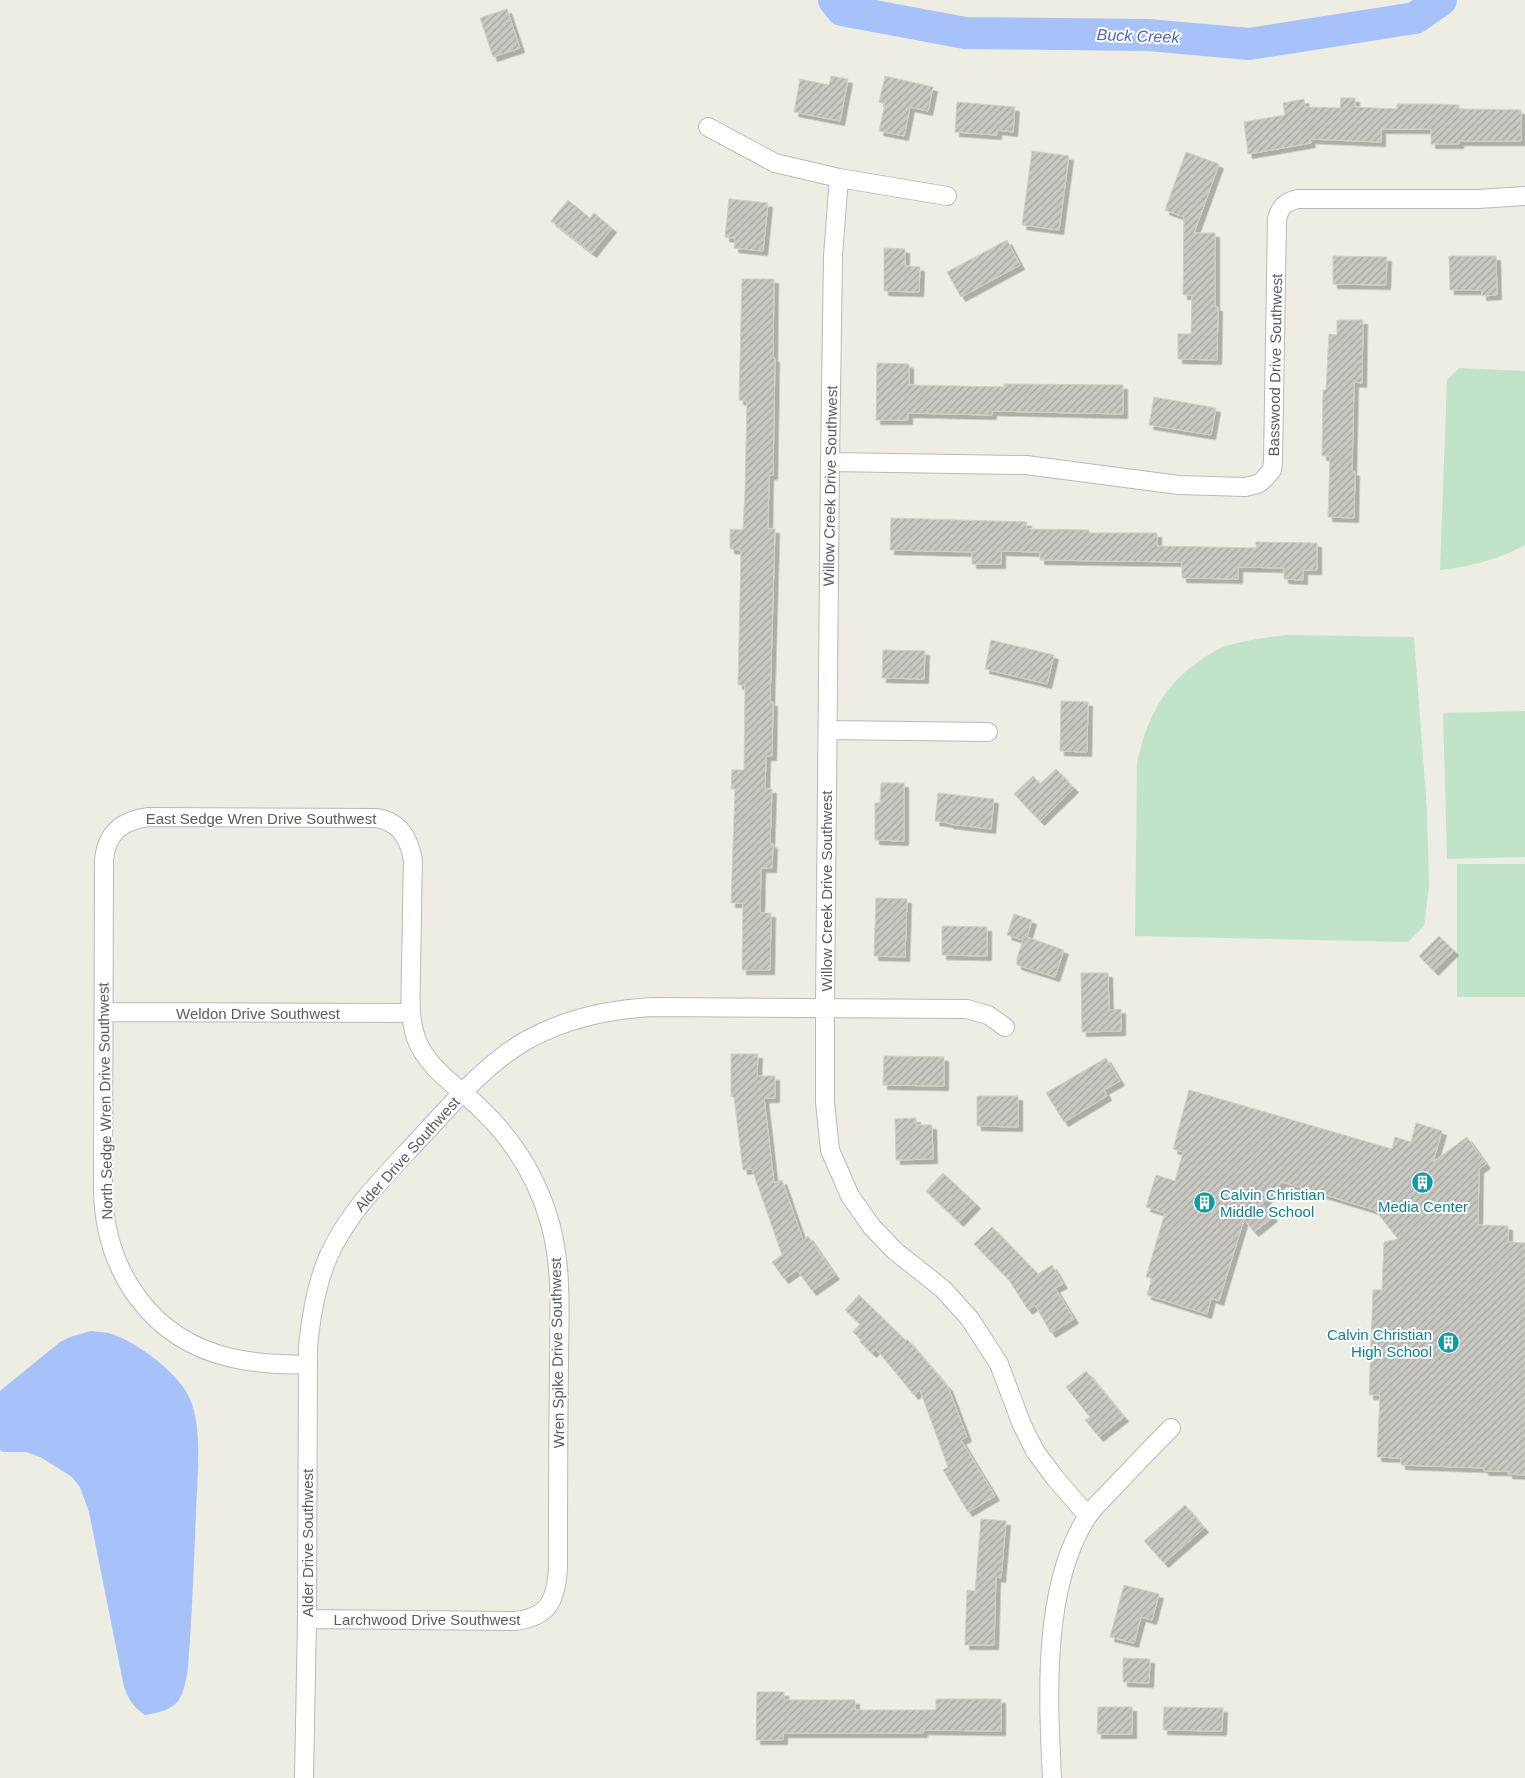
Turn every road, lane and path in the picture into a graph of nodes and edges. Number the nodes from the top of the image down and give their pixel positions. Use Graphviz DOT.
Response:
graph roads {
  1 [pos="708,127"];
  2 [pos="840,178"];
  3 [pos="947,196"];
  4 [pos="1525,196"];
  5 [pos="830,462"];
  6 [pos="828,730"];
  7 [pos="988,732"];
  8 [pos="116,830"];
  9 [pos="403,833"];
  10 [pos="825,1008"];
  11 [pos="104,1012"];
  12 [pos="411,1013"];
  13 [pos="1005,1027"];
  14 [pos="462,1093"];
  15 [pos="308,1365"];
  16 [pos="1171,1428"];
  17 [pos="1088,1516"];
  18 [pos="544,1610"];
  19 [pos="307,1619"];
  20 [pos="304,1778"];
  21 [pos="1052,1778"];
  1 -- 2 [label="street"];
  2 -- 3 [label="street"];
  2 -- 5 [label="street, Willow Creek Drive Southwest"];
  4 -- 5 [label="street, Basswood Drive Southwest"];
  5 -- 6 [label="street, Willow Creek Drive Southwest"];
  6 -- 7 [label="street"];
  6 -- 10 [label="street, Willow Creek Drive Southwest"];
  8 -- 9 [label="street, East Sedge Wren Drive Southwest"];
  8 -- 11 [label="street, North Sedge Wren Drive Southwest"];
  9 -- 12 [label="street, Wren Spike Drive Southwest"];
  10 -- 13 [label="street, Alder Drive Southwest"];
  10 -- 14 [label="street, Alder Drive Southwest"];
  10 -- 17 [label="street, Willow Creek Drive Southwest"];
  11 -- 12 [label="street, Weldon Drive Southwest"];
  11 -- 15 [label="street, North Sedge Wren Drive Southwest"];
  12 -- 14 [label="street, Wren Spike Drive Southwest"];
  14 -- 15 [label="street, Alder Drive Southwest"];
  14 -- 18 [label="street, Wren Spike Drive Southwest"];
  15 -- 19 [label="street, Alder Drive Southwest"];
  16 -- 17 [label="street"];
  17 -- 21 [label="street"];
  18 -- 19 [label="street, Larchwood Drive Southwest"];
  19 -- 20 [label="street, Alder Drive Southwest"];
}
